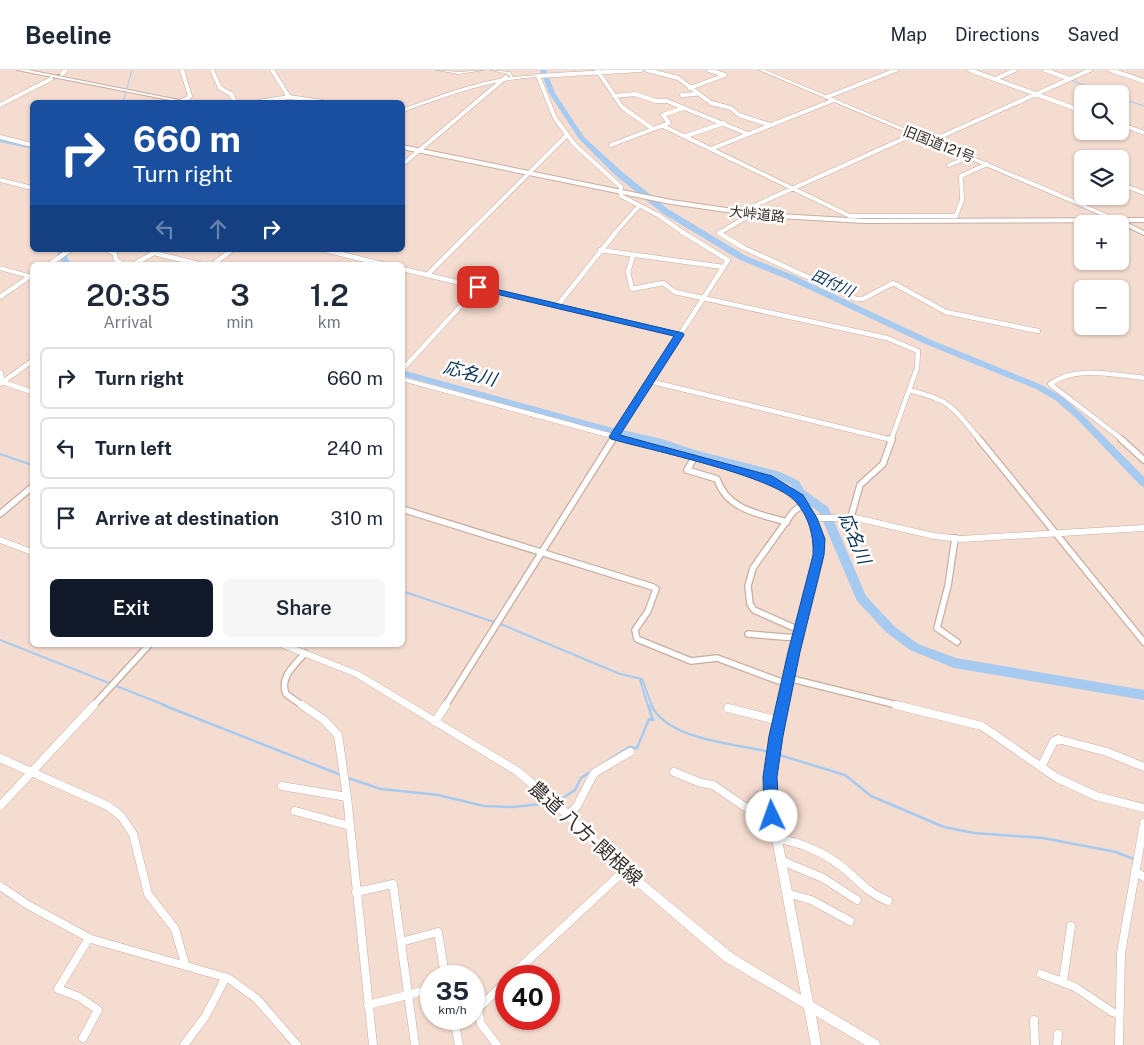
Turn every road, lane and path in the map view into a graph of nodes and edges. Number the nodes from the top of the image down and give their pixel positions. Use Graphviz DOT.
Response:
graph roads {
  1 [pos="20,70"];
  2 [pos="66,70"];
  3 [pos="182,70"];
  4 [pos="212,70"];
  5 [pos="272,70"];
  6 [pos="438,70"];
  7 [pos="482,70"];
  8 [pos="492,70"];
  9 [pos="641,70"];
  10 [pos="647,70"];
  11 [pos="709,70"];
  12 [pos="761,70"];
  13 [pos="896,70"];
  14 [pos="970,70"];
  15 [pos="1015,70"];
  16 [pos="1045,70"];
  17 [pos="1090,70"];
  18 [pos="1111,70"];
  19 [pos="597,72"];
  20 [pos="62,74"];
  21 [pos="512,76"];
  22 [pos="540,76"];
  23 [pos="506,77"];
  24 [pos="51,79"];
  25 [pos="995,79"];
  26 [pos="1070,79"];
  27 [pos="1144,81"];
  28 [pos="690,88"];
  29 [pos="696,94"];
  30 [pos="1036,94"];
  31 [pos="682,95"];
  32 [pos="614,96"];
  33 [pos="289,97"];
  34 [pos="826,97"];
  35 [pos="187,100"];
  36 [pos="234,100"];
  37 [pos="270,100"];
  38 [pos="309,100"];
  39 [pos="834,100"];
  40 [pos="0,105"];
  41 [pos="684,108"];
  42 [pos="1074,108"];
  43 [pos="405,110"];
  44 [pos="724,123"];
  45 [pos="770,125"];
  46 [pos="663,126"];
  47 [pos="1129,127"];
  48 [pos="653,129"];
  49 [pos="1144,133"];
  50 [pos="748,134"];
  51 [pos="914,134"];
  52 [pos="568,135"];
  53 [pos="686,136"];
  54 [pos="0,137"];
  55 [pos="931,141"];
  56 [pos="30,144"];
  57 [pos="611,145"];
  58 [pos="405,148"];
  59 [pos="711,148"];
  60 [pos="419,150"];
  61 [pos="970,157"];
  62 [pos="405,162"];
  63 [pos="987,164"];
  64 [pos="949,165"];
  65 [pos="529,173"];
  66 [pos="0,180"];
  67 [pos="30,188"];
  68 [pos="790,188"];
  69 [pos="1129,188"];
  70 [pos="625,192"];
  71 [pos="1144,194"];
  72 [pos="1074,200"];
  73 [pos="1085,205"];
  74 [pos="640,206"];
  75 [pos="747,209"];
  76 [pos="1106,215"];
  77 [pos="745,218"];
  78 [pos="1074,220"];
  79 [pos="1129,220"];
  80 [pos="1144,220"];
  81 [pos="1129,226"];
  82 [pos="1144,233"];
  83 [pos="600,250"];
  84 [pos="66,252"];
  85 [pos="112,252"];
  86 [pos="229,252"];
  87 [pos="333,252"];
  88 [pos="154,253"];
  89 [pos="633,256"];
  90 [pos="52,262"];
  91 [pos="119,262"];
  92 [pos="138,262"];
  93 [pos="191,262"];
  94 [pos="216,262"];
  95 [pos="374,262"];
  96 [pos="722,267"];
  97 [pos="0,268"];
  98 [pos="405,270"];
  99 [pos="426,275"];
  100 [pos="30,276"];
  101 [pos="30,277"];
  102 [pos="478,287"];
  103 [pos="0,297"];
  104 [pos="704,298"];
  105 [pos="557,306"];
  106 [pos="1038,332"];
  107 [pos="679,335"];
  108 [pos="30,362"];
  109 [pos="405,368"];
  110 [pos="0,372"];
  111 [pos="1144,378"];
  112 [pos="405,380"];
  113 [pos="649,381"];
  114 [pos="2,383"];
  115 [pos="909,390"];
  116 [pos="30,391"];
  117 [pos="614,437"];
  118 [pos="892,440"];
  119 [pos="694,458"];
  120 [pos="1144,460"];
  121 [pos="30,489"];
  122 [pos="803,504"];
  123 [pos="405,510"];
  124 [pos="0,514"];
  125 [pos="851,517"];
  126 [pos="816,518"];
  127 [pos="787,522"];
  128 [pos="1144,528"];
  129 [pos="1058,533"];
  130 [pos="955,538"];
  131 [pos="0,540"];
  132 [pos="30,551"];
  133 [pos="540,553"];
  134 [pos="748,634"];
  135 [pos="798,634"];
  136 [pos="958,642"];
  137 [pos="1144,642"];
  138 [pos="147,647"];
  139 [pos="289,647"];
  140 [pos="306,653"];
  141 [pos="787,681"];
  142 [pos="728,708"];
  143 [pos="779,721"];
  144 [pos="435,722"];
  145 [pos="630,752"];
  146 [pos="0,758"];
  147 [pos="1041,767"];
  148 [pos="1144,767"];
  149 [pos="32,772"];
  150 [pos="674,772"];
  151 [pos="282,786"];
  152 [pos="770,796"];
  153 [pos="347,797"];
  154 [pos="0,806"];
  155 [pos="1144,808"];
  156 [pos="295,811"];
  157 [pos="568,815"];
  158 [pos="1144,823"];
  159 [pos="350,826"];
  160 [pos="776,839"];
  161 [pos="780,860"];
  162 [pos="625,870"];
  163 [pos="1135,871"];
  164 [pos="1144,877"];
  165 [pos="0,886"];
  166 [pos="356,892"];
  167 [pos="787,893"];
  168 [pos="857,900"];
  169 [pos="888,901"];
  170 [pos="850,922"];
  171 [pos="1071,926"];
  172 [pos="89,938"];
  173 [pos="400,942"];
  174 [pos="185,964"];
  175 [pos="443,965"];
  176 [pos="523,965"];
  177 [pos="1040,974"];
  178 [pos="226,977"];
  179 [pos="1063,981"];
  180 [pos="420,992"];
  181 [pos="495,992"];
  182 [pos="408,996"];
  183 [pos="485,1001"];
  184 [pos="368,1006"];
  185 [pos="811,1008"];
  186 [pos="1119,1014"];
  187 [pos="1034,1020"];
  188 [pos="456,1030"];
  189 [pos="484,1030"];
  190 [pos="1058,1034"];
  191 [pos="82,1038"];
  192 [pos="184,1045"];
  193 [pos="297,1045"];
  194 [pos="373,1045"];
  195 [pos="415,1045"];
  196 [pos="459,1045"];
  197 [pos="497,1045"];
  198 [pos="816,1045"];
  199 [pos="875,1045"];
  200 [pos="1035,1045"];
  201 [pos="1057,1045"];
  202 [pos="1119,1045"];
  1 -- 35 [label="highway"];
  2 -- 20 [label="street"];
  3 -- 35 [label="street"];
  4 -- 36 [label="street"];
  5 -- 33 [label="street"];
  6 -- 7 [label="street"];
  8 -- 21 [label="street"];
  9 -- 19 [label="street"];
  10 -- 28 [label="street"];
  11 -- 28 [label="street"];
  12 -- 34 [label="street, 旧国道121号"];
  13 -- 34 [label="street"];
  14 -- 25 [label="street"];
  15 -- 25 [label="street"];
  16 -- 26 [label="street"];
  17 -- 26 [label="street"];
  18 -- 27 [label="street"];
  19 -- 22 [label="street"];
  19 -- 32 [label="street"];
  21 -- 22 [label="street"];
  21 -- 23 [label="street"];
  22 -- 52 [label="street"];
  23 -- 43 [label="street"];
  23 -- 60 [label="street"];
  24 -- 40 [label="street"];
  25 -- 30 [label="street"];
  26 -- 30 [label="street"];
  28 -- 29 [label="street"];
  29 -- 31 [label="street"];
  29 -- 45 [label="street"];
  30 -- 42 [label="street"];
  30 -- 55 [label="street"];
  32 -- 41 [label="street"];
  32 -- 48 [label="street"];
  33 -- 37 [label="street"];
  33 -- 38 [label="street"];
  34 -- 39 [label="street, 旧国道121号"];
  39 -- 45 [label="street"];
  39 -- 51 [label="street, 旧国道121号"];
  41 -- 44 [label="street"];
  41 -- 46 [label="street"];
  44 -- 50 [label="street"];
  44 -- 53 [label="street"];
  45 -- 50 [label="street"];
  46 -- 48 [label="street"];
  46 -- 53 [label="street"];
  47 -- 49 [label="street"];
  48 -- 57 [label="street"];
  50 -- 59 [label="street"];
  51 -- 55 [label="street, 旧国道121号"];
  51 -- 68 [label="street"];
  52 -- 65 [label="street"];
  52 -- 70 [label="street"];
  53 -- 59 [label="street"];
  54 -- 56 [label="street"];
  55 -- 61 [label="street, 旧国道121号"];
  58 -- 60 [label="highway, 大峠道路"];
  59 -- 68 [label="street"];
  60 -- 62 [label="street"];
  60 -- 65 [label="highway, 大峠道路"];
  61 -- 63 [label="street, 旧国道121号"];
  61 -- 64 [label="street"];
  63 -- 68 [label="street"];
  63 -- 72 [label="street, 旧国道121号"];
  65 -- 70 [label="highway, 大峠道路"];
  65 -- 99 [label="street"];
  66 -- 67 [label="street"];
  68 -- 75 [label="street"];
  69 -- 71 [label="street"];
  70 -- 74 [label="street"];
  70 -- 78 [label="highway, 大峠道路"];
  73 -- 76 [label="street, 旧国道121号"];
  74 -- 83 [label="street"];
  74 -- 96 [label="street"];
  77 -- 106 [label="street"];
  79 -- 80 [label="highway, 大峠道路"];
  81 -- 82 [label="main road"];
  83 -- 89 [label="street"];
  83 -- 105 [label="street"];
  84 -- 90 [label="street"];
  85 -- 91 [label="street"];
  86 -- 94 [label="street"];
  87 -- 95 [label="street"];
  88 -- 92 [label="street"];
  88 -- 93 [label="street"];
  89 -- 96 [label="street"];
  89 -- 104 [label="street"];
  96 -- 104 [label="street"];
  97 -- 100 [label="street"];
  98 -- 99 [label="street"];
  99 -- 102 [label="street"];
  101 -- 103 [label="street"];
  102 -- 105 [label="street"];
  102 -- 109 [label="street"];
  104 -- 107 [label="street"];
  104 -- 115 [label="street"];
  105 -- 107 [label="street"];
  107 -- 113 [label="street"];
  108 -- 114 [label="street"];
  110 -- 114 [label="street"];
  111 -- 120 [label="street"];
  112 -- 117 [label="street"];
  113 -- 117 [label="street"];
  113 -- 118 [label="street"];
  114 -- 116 [label="street"];
  115 -- 118 [label="street"];
  115 -- 129 [label="street"];
  117 -- 119 [label="street"];
  117 -- 133 [label="street"];
  118 -- 125 [label="street"];
  119 -- 122 [label="street"];
  119 -- 127 [label="street"];
  121 -- 124 [label="street"];
  122 -- 126 [label="street"];
  122 -- 127 [label="street"];
  123 -- 133 [label="street"];
  125 -- 126 [label="street"];
  125 -- 130 [label="street"];
  126 -- 135 [label="street"];
  127 -- 135 [label="street"];
  128 -- 129 [label="street"];
  129 -- 130 [label="street"];
  129 -- 137 [label="street"];
  130 -- 136 [label="street"];
  131 -- 132 [label="street"];
  133 -- 141 [label="street"];
  133 -- 144 [label="street"];
  134 -- 135 [label="street"];
  135 -- 141 [label="street"];
  138 -- 149 [label="street"];
  139 -- 140 [label="street, 農道 八方-関根線"];
  140 -- 144 [label="street, 農道 八方-関根線"];
  140 -- 153 [label="street"];
  141 -- 143 [label="street"];
  141 -- 147 [label="street"];
  142 -- 143 [label="street"];
  143 -- 152 [label="street"];
  144 -- 157 [label="street, 農道 八方-関根線"];
  145 -- 157 [label="street"];
  146 -- 149 [label="street"];
  147 -- 148 [label="street"];
  147 -- 155 [label="street"];
  149 -- 154 [label="street"];
  149 -- 174 [label="street"];
  150 -- 152 [label="street"];
  151 -- 153 [label="street"];
  152 -- 160 [label="street"];
  153 -- 159 [label="street"];
  156 -- 159 [label="street"];
  157 -- 162 [label="street, 農道 八方-関根線"];
  158 -- 163 [label="street"];
  159 -- 166 [label="street"];
  160 -- 161 [label="street"];
  160 -- 169 [label="street"];
  161 -- 167 [label="street"];
  161 -- 168 [label="street"];
  162 -- 176 [label="street"];
  162 -- 185 [label="street, 農道 八方-関根線"];
  163 -- 164 [label="street"];
  163 -- 186 [label="street"];
  165 -- 172 [label="street"];
  166 -- 173 [label="street"];
  166 -- 184 [label="street"];
  167 -- 170 [label="street"];
  167 -- 185 [label="street"];
  171 -- 179 [label="street"];
  172 -- 174 [label="street"];
  172 -- 191 [label="street"];
  173 -- 175 [label="street"];
  173 -- 182 [label="street"];
  174 -- 178 [label="street"];
  177 -- 179 [label="street"];
  178 -- 192 [label="street"];
  178 -- 193 [label="street"];
  179 -- 186 [label="street"];
  180 -- 182 [label="street"];
  181 -- 183 [label="street"];
  182 -- 184 [label="street"];
  182 -- 195 [label="street"];
  184 -- 194 [label="street"];
  185 -- 198 [label="street"];
  185 -- 199 [label="street, 農道 八方-関根線"];
  186 -- 202 [label="street"];
  187 -- 200 [label="street"];
  188 -- 196 [label="street"];
  189 -- 197 [label="street"];
  190 -- 201 [label="street"];
}
